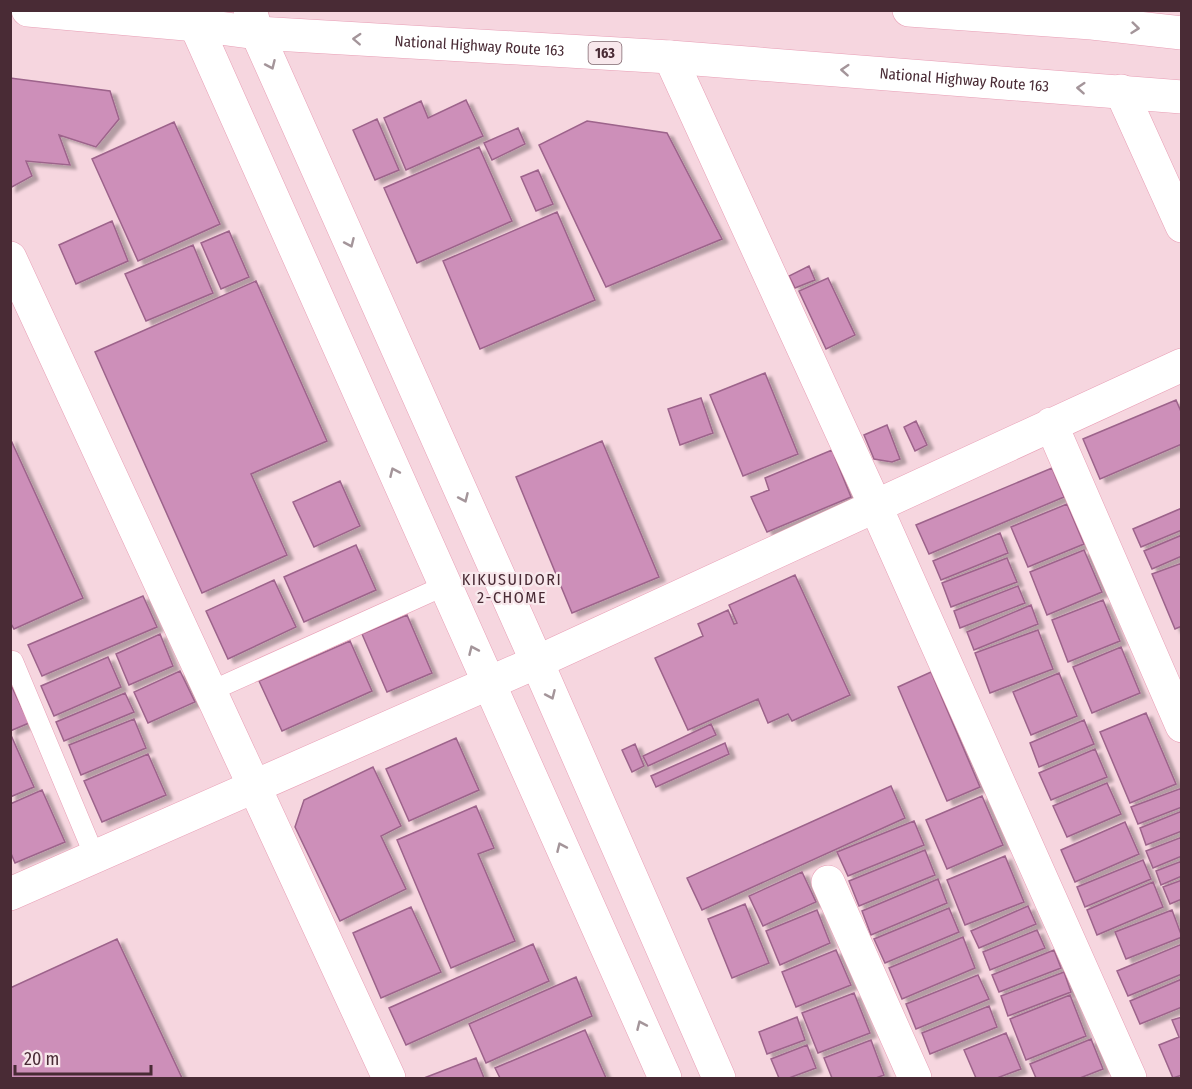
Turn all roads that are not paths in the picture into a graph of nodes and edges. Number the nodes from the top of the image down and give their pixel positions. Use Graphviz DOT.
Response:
graph roads {
  1 [pos="28,10"];
  2 [pos="909,10"];
  3 [pos="1089,17"];
  4 [pos="193,18"];
  5 [pos="253,22"];
  6 [pos="1182,33"];
  7 [pos="670,57"];
  8 [pos="1121,91"];
  9 [pos="1182,97"];
  10 [pos="1182,226"];
  11 [pos="10,258"];
  12 [pos="1182,365"];
  13 [pos="1051,424"];
  14 [pos="875,505"];
  15 [pos="444,586"];
  16 [pos="13,661"];
  17 [pos="537,662"];
  18 [pos="488,682"];
  19 [pos="210,691"];
  20 [pos="1182,726"];
  21 [pos="254,786"];
  22 [pos="95,857"];
  23 [pos="828,882"];
  24 [pos="10,894"];
  25 [pos="389,1078"];
  26 [pos="665,1078"];
  27 [pos="718,1078"];
  28 [pos="915,1078"];
  29 [pos="1130,1078"];
  1 -- 4 [label="main road, National Highway Route 163 / 163"];
  2 -- 3 [label="main road"];
  3 -- 6 [label="main road, one-way"];
  4 -- 5 [label="main road, National Highway Route 163 / 163"];
  15 -- 4 [label="main road, one-way"];
  7 -- 5 [label="main road, National Highway Route 163 / 163, one-way"];
  5 -- 17 [label="main road, one-way"];
  8 -- 7 [label="main road, National Highway Route 163 / 163, one-way"];
  7 -- 14 [label="main road"];
  8 -- 9 [label="main road, National Highway Route 163 / 163"];
  8 -- 10 [label="main road"];
  11 -- 19 [label="main road"];
  12 -- 13 [label="main road"];
  13 -- 14 [label="main road"];
  13 -- 20 [label="main road"];
  14 -- 17 [label="main road"];
  14 -- 29 [label="main road"];
  18 -- 15 [label="main road, one-way"];
  15 -- 19 [label="lane"];
  16 -- 22 [label="lane"];
  17 -- 18 [label="main road"];
  17 -- 27 [label="main road, one-way"];
  18 -- 21 [label="main road"];
  26 -- 18 [label="main road, one-way"];
  19 -- 21 [label="main road"];
  21 -- 22 [label="main road"];
  21 -- 25 [label="main road"];
  22 -- 24 [label="main road"];
  23 -- 28 [label="main road"];
}
